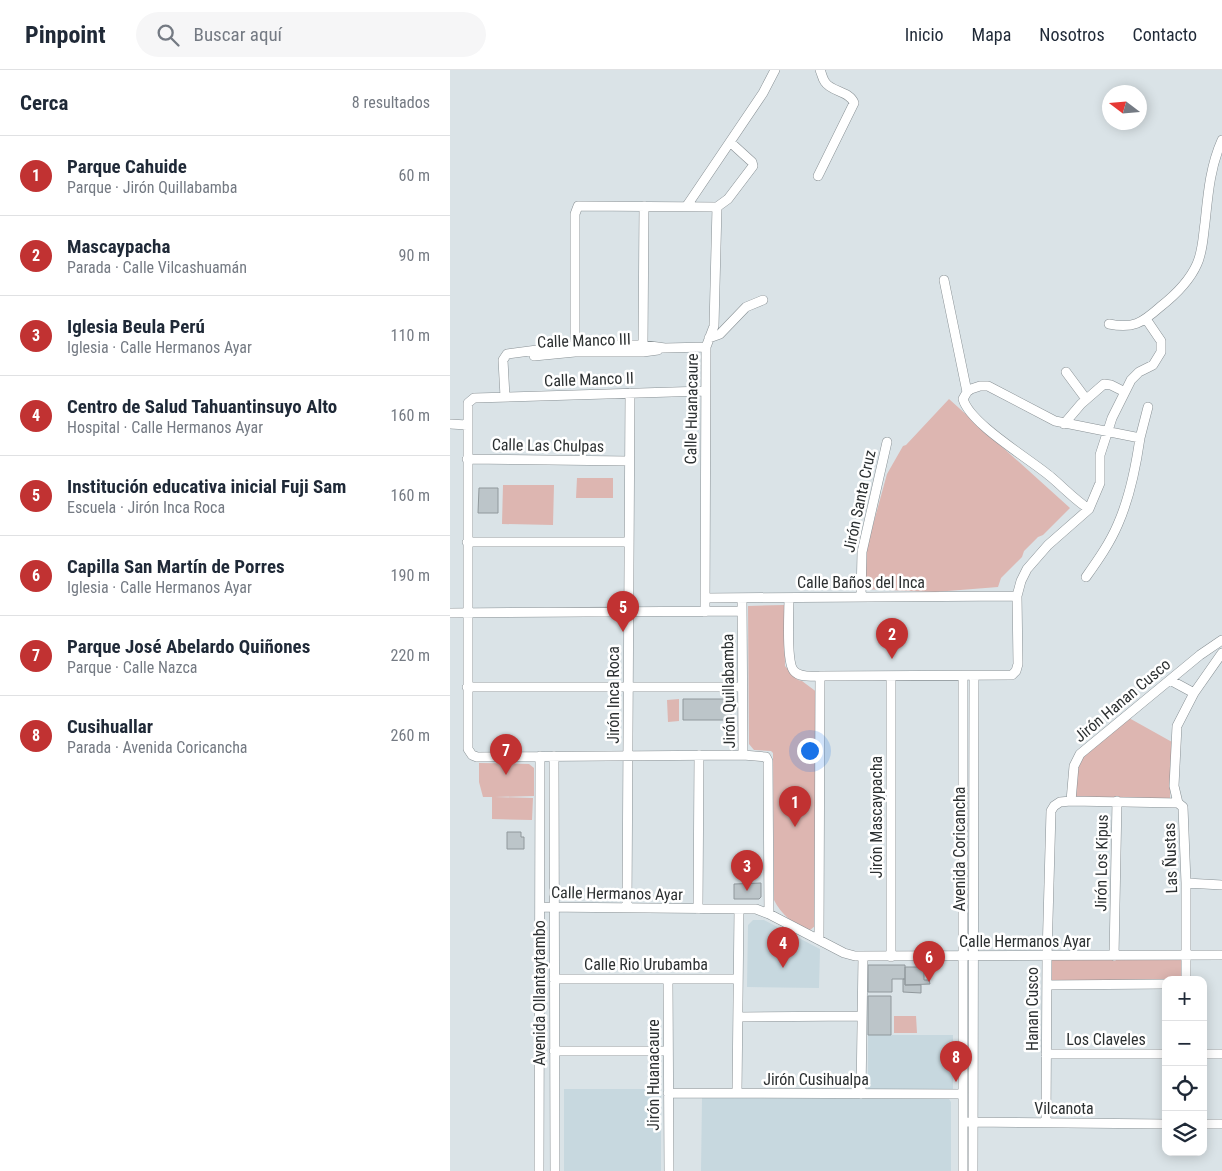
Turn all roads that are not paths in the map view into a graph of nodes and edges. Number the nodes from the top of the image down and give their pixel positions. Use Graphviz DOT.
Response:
graph roads {
  1 [pos="775,70"];
  2 [pos="820,70"];
  3 [pos="1222,140"];
  4 [pos="730,142"];
  5 [pos="818,176"];
  6 [pos="644,206"];
  7 [pos="686,206"];
  8 [pos="718,207"];
  9 [pos="944,280"];
  10 [pos="764,300"];
  11 [pos="1146,319"];
  12 [pos="1109,324"];
  13 [pos="707,343"];
  14 [pos="575,345"];
  15 [pos="643,345"];
  16 [pos="665,348"];
  17 [pos="505,357"];
  18 [pos="1066,372"];
  19 [pos="705,391"];
  20 [pos="967,392"];
  21 [pos="1125,392"];
  22 [pos="630,393"];
  23 [pos="504,397"];
  24 [pos="1086,399"];
  25 [pos="1148,407"];
  26 [pos="450,424"];
  27 [pos="1064,424"];
  28 [pos="467,425"];
  29 [pos="1107,430"];
  30 [pos="1140,438"];
  31 [pos="887,442"];
  32 [pos="467,459"];
  33 [pos="629,461"];
  34 [pos="1089,509"];
  35 [pos="468,542"];
  36 [pos="629,542"];
  37 [pos="1086,577"];
  38 [pos="1017,596"];
  39 [pos="861,597"];
  40 [pos="705,598"];
  41 [pos="742,598"];
  42 [pos="789,598"];
  43 [pos="742,611"];
  44 [pos="628,612"];
  45 [pos="705,612"];
  46 [pos="450,613"];
  47 [pos="467,613"];
  48 [pos="1222,640"];
  49 [pos="1222,653"];
  50 [pos="1200,655"];
  51 [pos="1213,664"];
  52 [pos="820,676"];
  53 [pos="891,677"];
  54 [pos="963,677"];
  55 [pos="974,677"];
  56 [pos="1170,680"];
  57 [pos="467,686"];
  58 [pos="628,687"];
  59 [pos="742,687"];
  60 [pos="1194,693"];
  61 [pos="699,755"];
  62 [pos="743,755"];
  63 [pos="540,756"];
  64 [pos="554,756"];
  65 [pos="628,756"];
  66 [pos="1071,801"];
  67 [pos="1117,801"];
  68 [pos="1178,803"];
  69 [pos="1054,806"];
  70 [pos="1186,884"];
  71 [pos="1222,884"];
  72 [pos="540,907"];
  73 [pos="554,907"];
  74 [pos="627,908"];
  75 [pos="698,909"];
  76 [pos="740,909"];
  77 [pos="770,914"];
  78 [pos="819,940"];
  79 [pos="963,956"];
  80 [pos="975,956"];
  81 [pos="1047,956"];
  82 [pos="1114,956"];
  83 [pos="1186,956"];
  84 [pos="1222,956"];
  85 [pos="863,957"];
  86 [pos="891,957"];
  87 [pos="1186,976"];
  88 [pos="554,979"];
  89 [pos="668,979"];
  90 [pos="738,979"];
  91 [pos="1162,984"];
  92 [pos="1047,985"];
  93 [pos="862,1016"];
  94 [pos="738,1017"];
  95 [pos="668,1050"];
  96 [pos="554,1051"];
  97 [pos="1046,1054"];
  98 [pos="1162,1054"];
  99 [pos="1207,1054"];
  100 [pos="1222,1054"];
  101 [pos="668,1093"];
  102 [pos="737,1093"];
  103 [pos="861,1094"];
  104 [pos="963,1094"];
  105 [pos="963,1122"];
  106 [pos="974,1122"];
  107 [pos="1046,1123"];
  108 [pos="1162,1124"];
  109 [pos="1207,1124"];
  110 [pos="1222,1124"];
  111 [pos="539,1171"];
  112 [pos="555,1171"];
  113 [pos="669,1171"];
  114 [pos="962,1171"];
  115 [pos="974,1171"];
  1 -- 4 [label="street"];
  2 -- 5 [label="street"];
  3 -- 11 [label="street"];
  4 -- 7 [label="street"];
  4 -- 8 [label="street"];
  6 -- 7 [label="street"];
  6 -- 14 [label="street"];
  6 -- 15 [label="street"];
  7 -- 8 [label="street"];
  8 -- 13 [label="street, Calle Huanacaure"];
  9 -- 20 [label="street"];
  10 -- 13 [label="street"];
  11 -- 12 [label="street"];
  11 -- 21 [label="street"];
  13 -- 16 [label="street, Calle Manco III"];
  13 -- 19 [label="street, Calle Huanacaure"];
  14 -- 15 [label="street, Calle Manco III"];
  14 -- 17 [label="street, Calle Manco III"];
  15 -- 16 [label="street, Calle Manco III"];
  16 -- 17 [label="street, Calle Manco III"];
  17 -- 23 [label="street"];
  18 -- 24 [label="street"];
  19 -- 22 [label="street, Calle Manco II"];
  19 -- 40 [label="street, Calle Huanacaure"];
  20 -- 27 [label="street"];
  20 -- 34 [label="street"];
  21 -- 24 [label="street"];
  21 -- 29 [label="street"];
  22 -- 23 [label="street, Calle Manco II"];
  22 -- 33 [label="street, Jirón Inca Roca"];
  23 -- 28 [label="street, Calle Manco II"];
  24 -- 27 [label="street"];
  25 -- 30 [label="street"];
  26 -- 28 [label="street"];
  27 -- 29 [label="street"];
  28 -- 32 [label="street"];
  29 -- 30 [label="street"];
  29 -- 34 [label="street"];
  30 -- 37 [label="street"];
  31 -- 39 [label="street, Jirón Santa Cruz"];
  32 -- 33 [label="street, Calle Las Chulpas"];
  32 -- 35 [label="street"];
  33 -- 36 [label="street, Jirón Inca Roca"];
  34 -- 38 [label="street"];
  35 -- 36 [label="street"];
  35 -- 47 [label="street"];
  36 -- 44 [label="street, Jirón Inca Roca"];
  38 -- 39 [label="street, Calle Baños del Inca"];
  38 -- 55 [label="street"];
  39 -- 42 [label="street, Calle Baños del Inca"];
  40 -- 41 [label="street, Calle Baños del Inca"];
  40 -- 45 [label="street, Calle Huanacaure"];
  41 -- 42 [label="street, Calle Baños del Inca"];
  41 -- 43 [label="street, Jirón Quillabamba"];
  42 -- 52 [label="street"];
  43 -- 45 [label="street"];
  43 -- 59 [label="street, Jirón Quillabamba"];
  44 -- 45 [label="street"];
  44 -- 47 [label="street"];
  44 -- 58 [label="street, Jirón Inca Roca"];
  46 -- 47 [label="street"];
  47 -- 57 [label="street"];
  48 -- 50 [label="street, Jirón Hanan Cusco"];
  49 -- 51 [label="street"];
  50 -- 51 [label="street"];
  50 -- 56 [label="street, Jirón Hanan Cusco"];
  51 -- 60 [label="street"];
  52 -- 53 [label="street"];
  52 -- 78 [label="street"];
  53 -- 54 [label="street"];
  53 -- 86 [label="street, Jirón Mascaypacha"];
  54 -- 55 [label="street"];
  54 -- 79 [label="street, Avenida Coricancha"];
  55 -- 80 [label="street, Avenida Coricancha"];
  56 -- 60 [label="street"];
  56 -- 66 [label="street, Jirón Hanan Cusco"];
  57 -- 58 [label="street"];
  57 -- 63 [label="street"];
  58 -- 59 [label="street"];
  58 -- 65 [label="street, Jirón Inca Roca"];
  59 -- 62 [label="street, Jirón Quillabamba"];
  60 -- 68 [label="street"];
  61 -- 62 [label="street"];
  61 -- 65 [label="street"];
  61 -- 75 [label="street"];
  62 -- 77 [label="street, Jirón Quillabamba"];
  63 -- 64 [label="street"];
  63 -- 72 [label="street, Avenida Ollantaytambo"];
  64 -- 65 [label="street"];
  64 -- 73 [label="street, Avenida Ollantaytambo"];
  65 -- 74 [label="street, Jirón Inca Roca"];
  66 -- 67 [label="street, Las Ñustas"];
  66 -- 69 [label="street, Las Ñustas"];
  67 -- 68 [label="street, Las Ñustas"];
  67 -- 82 [label="street, Jirón Los Kipus"];
  68 -- 70 [label="street, Las Ñustas"];
  69 -- 81 [label="street, Hanan Cusco"];
  70 -- 71 [label="street"];
  70 -- 83 [label="street, Las Ñustas"];
  72 -- 73 [label="street, Calle Hermanos Ayar"];
  72 -- 111 [label="street, Avenida Ollantaytambo"];
  73 -- 74 [label="street, Calle Hermanos Ayar"];
  73 -- 88 [label="street, Avenida Ollantaytambo"];
  74 -- 75 [label="street, Calle Hermanos Ayar"];
  75 -- 76 [label="street, Calle Hermanos Ayar"];
  76 -- 77 [label="street, Calle Hermanos Ayar"];
  76 -- 90 [label="street"];
  77 -- 78 [label="street, Calle Hermanos Ayar"];
  78 -- 85 [label="street, Calle Hermanos Ayar"];
  79 -- 80 [label="street, Calle Hermanos Ayar"];
  79 -- 86 [label="street, Calle Hermanos Ayar"];
  79 -- 104 [label="street, Avenida Coricancha"];
  80 -- 81 [label="street, Calle Hermanos Ayar"];
  80 -- 106 [label="street, Avenida Coricancha"];
  81 -- 82 [label="street, Calle Hermanos Ayar"];
  81 -- 92 [label="street, Hanan Cusco"];
  82 -- 83 [label="street, Calle Hermanos Ayar"];
  83 -- 84 [label="street, Calle Hermanos Ayar"];
  83 -- 87 [label="street, Las Ñustas"];
  85 -- 86 [label="street, Calle Hermanos Ayar"];
  85 -- 93 [label="street"];
  88 -- 89 [label="street, Calle Rio Urubamba"];
  88 -- 96 [label="street, Avenida Ollantaytambo"];
  89 -- 90 [label="street, Calle Rio Urubamba"];
  89 -- 95 [label="street, Jirón Huanacaure"];
  90 -- 94 [label="street"];
  91 -- 92 [label="street"];
  92 -- 97 [label="street, Hanan Cusco"];
  93 -- 94 [label="street"];
  93 -- 103 [label="street"];
  94 -- 102 [label="street"];
  95 -- 96 [label="street"];
  95 -- 101 [label="street, Jirón Huanacaure"];
  96 -- 112 [label="street, Avenida Ollantaytambo"];
  97 -- 98 [label="street, Los Claveles"];
  97 -- 107 [label="street, Hanan Cusco"];
  99 -- 100 [label="street"];
  101 -- 102 [label="street, Jirón Cusihualpa"];
  101 -- 113 [label="street, Jirón Huanacaure"];
  102 -- 103 [label="street, Jirón Cusihualpa"];
  103 -- 104 [label="street, Jirón Cusihualpa"];
  104 -- 105 [label="street, Avenida Coricancha"];
  105 -- 106 [label="street, Vilcanota"];
  105 -- 114 [label="street, Avenida Coricancha"];
  106 -- 107 [label="street, Vilcanota"];
  106 -- 115 [label="street, Avenida Coricancha"];
  107 -- 108 [label="street, Vilcanota"];
  109 -- 110 [label="street"];
}
